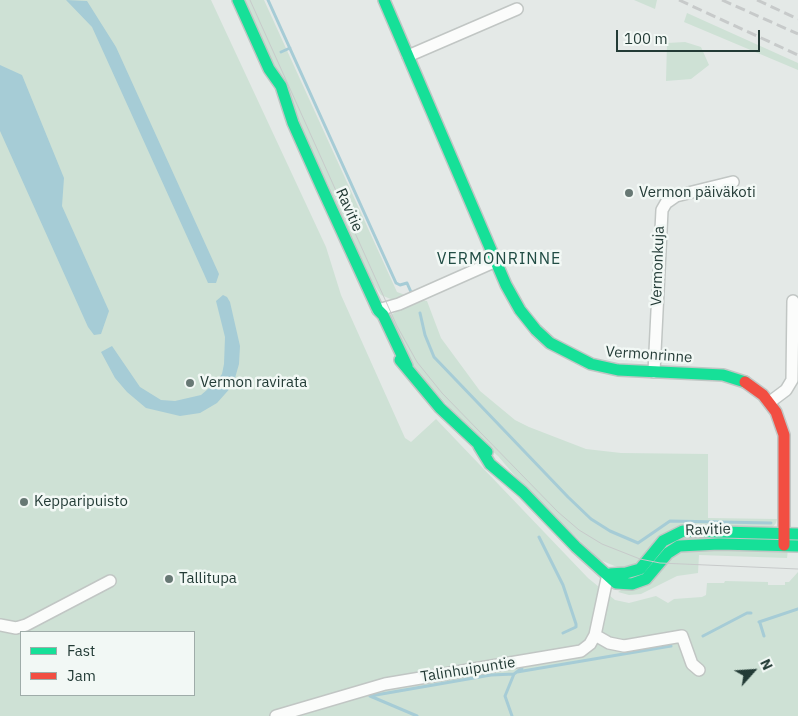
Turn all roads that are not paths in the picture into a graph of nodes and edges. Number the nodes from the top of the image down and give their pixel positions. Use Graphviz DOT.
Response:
graph roads {
  1 [pos="238,0"];
  2 [pos="384,0"];
  3 [pos="517,9"];
  4 [pos="408,56"];
  5 [pos="734,182"];
  6 [pos="496,262"];
  7 [pos="793,301"];
  8 [pos="378,310"];
  9 [pos="654,372"];
  10 [pos="770,402"];
  11 [pos="784,533"];
  12 [pos="798,534"];
  13 [pos="784,545"];
  14 [pos="798,546"];
  15 [pos="608,574"];
  16 [pos="110,581"];
  17 [pos="0,625"];
  18 [pos="595,635"];
  19 [pos="699,670"];
  20 [pos="276,716"];
  1 -- 8 [label="street, Ravitie"];
  2 -- 4 [label="street, Vermonrinne"];
  3 -- 4 [label="street"];
  4 -- 6 [label="street, Vermonrinne"];
  5 -- 9 [label="street, Vermonkuja"];
  6 -- 8 [label="street"];
  6 -- 9 [label="street, Vermonrinne"];
  7 -- 10 [label="street"];
  8 -- 15 [label="street, Ravitie"];
  9 -- 10 [label="street, Vermonrinne"];
  10 -- 11 [label="street, Vermonrinne"];
  11 -- 12 [label="street, Ravitie"];
  11 -- 13 [label="street, Vermonrinne"];
  11 -- 15 [label="street, Ravitie"];
  13 -- 14 [label="street, Ravitie"];
  13 -- 15 [label="street, Ravitie"];
  15 -- 18 [label="street"];
  16 -- 17 [label="street"];
  18 -- 19 [label="street"];
  18 -- 20 [label="street, Talinhuipuntie"];
}
